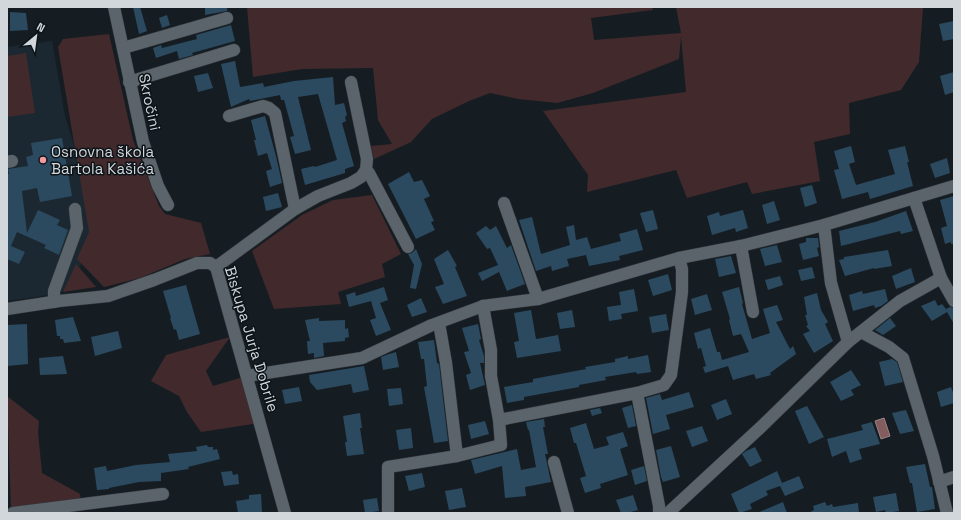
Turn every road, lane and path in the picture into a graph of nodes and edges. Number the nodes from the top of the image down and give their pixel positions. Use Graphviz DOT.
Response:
graph roads {
  1 [pos="114,7"];
  2 [pos="227,18"];
  3 [pos="123,48"];
  4 [pos="234,50"];
  5 [pos="129,82"];
  6 [pos="351,82"];
  7 [pos="229,116"];
  8 [pos="366,170"];
  9 [pos="954,186"];
  10 [pos="914,198"];
  11 [pos="504,203"];
  12 [pos="168,205"];
  13 [pos="75,209"];
  14 [pos="295,209"];
  15 [pos="824,225"];
  16 [pos="741,246"];
  17 [pos="408,247"];
  18 [pos="679,258"];
  19 [pos="216,267"];
  20 [pos="941,278"];
  21 [pos="538,300"];
  22 [pos="954,301"];
  23 [pos="54,302"];
  24 [pos="482,306"];
  25 [pos="7,309"];
  26 [pos="753,312"];
  27 [pos="439,323"];
  28 [pos="861,332"];
  29 [pos="848,342"];
  30 [pos="247,376"];
  31 [pos="637,393"];
  32 [pos="499,420"];
  33 [pos="458,456"];
  34 [pos="554,462"];
  35 [pos="954,477"];
  36 [pos="939,482"];
  37 [pos="163,494"];
  38 [pos="13,513"];
  39 [pos="285,513"];
  40 [pos="388,513"];
  41 [pos="568,513"];
  42 [pos="659,513"];
  43 [pos="668,513"];
  44 [pos="947,513"];
  1 -- 3 [label="street, Skročini"];
  2 -- 3 [label="street"];
  3 -- 5 [label="street, Skročini"];
  4 -- 5 [label="street"];
  5 -- 12 [label="street, Skročini"];
  6 -- 8 [label="street"];
  7 -- 14 [label="street"];
  8 -- 14 [label="street"];
  8 -- 17 [label="street"];
  9 -- 10 [label="street"];
  10 -- 15 [label="street"];
  10 -- 20 [label="street"];
  11 -- 21 [label="street"];
  13 -- 23 [label="street"];
  14 -- 19 [label="street"];
  15 -- 16 [label="street"];
  15 -- 29 [label="street"];
  16 -- 18 [label="street"];
  16 -- 26 [label="street"];
  18 -- 21 [label="street"];
  18 -- 31 [label="street"];
  19 -- 23 [label="street, Biskupa Jurja Dobrile"];
  19 -- 30 [label="street, Biskupa Jurja Dobrile"];
  20 -- 22 [label="street"];
  20 -- 28 [label="street"];
  21 -- 24 [label="street"];
  23 -- 25 [label="street, Biskupa Jurja Dobrile"];
  24 -- 27 [label="street"];
  24 -- 32 [label="street"];
  27 -- 30 [label="street"];
  27 -- 33 [label="street"];
  28 -- 29 [label="street"];
  28 -- 36 [label="street"];
  29 -- 43 [label="street"];
  30 -- 39 [label="street, Biskupa Jurja Dobrile"];
  31 -- 32 [label="street"];
  31 -- 42 [label="street"];
  32 -- 33 [label="street"];
  33 -- 40 [label="street"];
  34 -- 41 [label="street"];
  35 -- 36 [label="street"];
  36 -- 44 [label="street"];
  37 -- 38 [label="street"];
}
